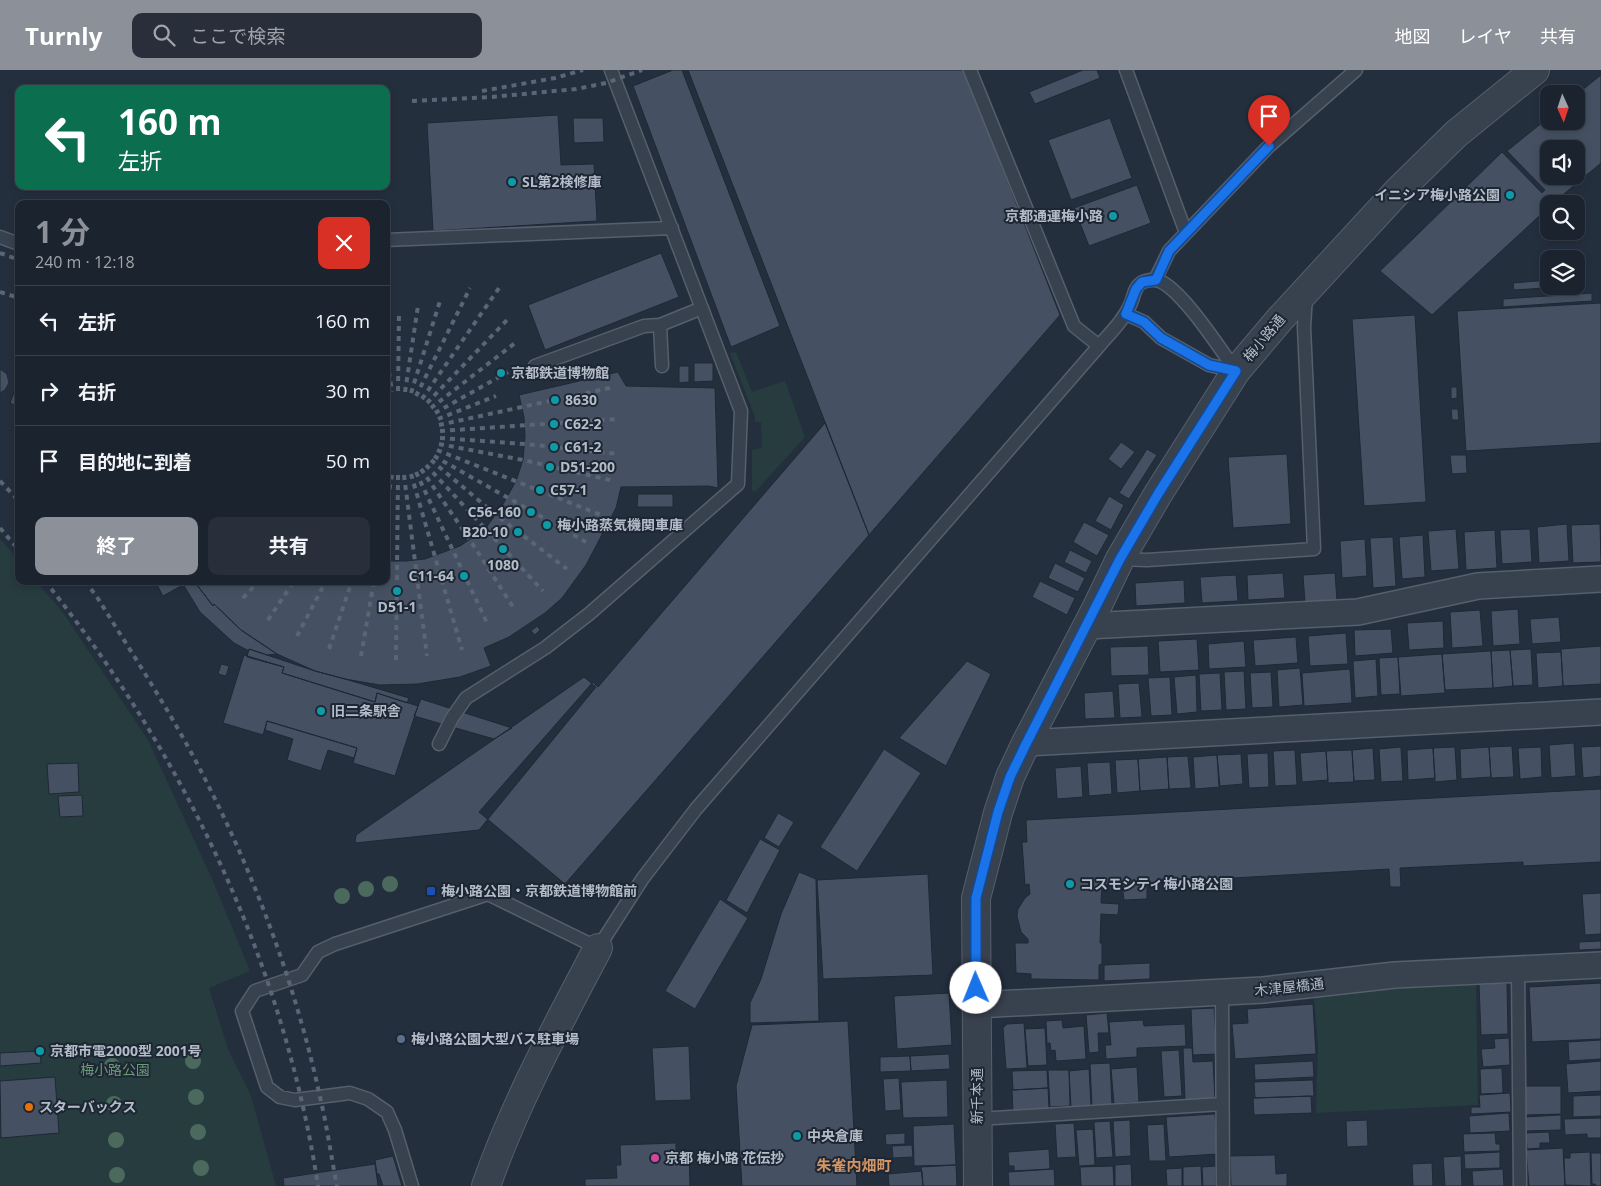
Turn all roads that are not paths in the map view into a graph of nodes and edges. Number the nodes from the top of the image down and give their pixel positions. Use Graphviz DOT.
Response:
graph roads {
  1 [pos="611,70"];
  2 [pos="970,70"];
  3 [pos="1126,70"];
  4 [pos="1356,70"];
  5 [pos="1535,70"];
  6 [pos="672,228"];
  7 [pos="1186,233"];
  8 [pos="0,237"];
  9 [pos="390,240"];
  10 [pos="15,243"];
  11 [pos="1156,280"];
  12 [pos="1306,290"];
  13 [pos="702,308"];
  14 [pos="1126,314"];
  15 [pos="660,325"];
  16 [pos="1099,346"];
  17 [pos="535,366"];
  18 [pos="662,366"];
  19 [pos="1236,371"];
  20 [pos="1120,559"];
  21 [pos="1601,580"];
  22 [pos="1087,626"];
  23 [pos="1601,712"];
  24 [pos="439,744"];
  25 [pos="1026,744"];
  26 [pos="598,948"];
  27 [pos="1601,965"];
  28 [pos="1518,969"];
  29 [pos="1222,993"];
  30 [pos="977,1005"];
  31 [pos="1222,1104"];
  32 [pos="978,1119"];
  33 [pos="412,1186"];
  34 [pos="486,1186"];
  35 [pos="978,1186"];
  36 [pos="1223,1186"];
  37 [pos="1520,1186"];
  1 -- 6 [label="lane"];
  2 -- 16 [label="lane"];
  3 -- 7 [label="lane"];
  4 -- 7 [label="lane"];
  5 -- 12 [label="street, 梅小路通"];
  6 -- 9 [label="lane"];
  6 -- 13 [label="lane"];
  7 -- 11 [label="lane"];
  8 -- 10 [label="lane"];
  11 -- 14 [label="lane"];
  11 -- 19 [label="lane"];
  12 -- 19 [label="street, 梅小路通"];
  12 -- 20 [label="lane"];
  13 -- 15 [label="lane"];
  13 -- 24 [label="lane"];
  14 -- 16 [label="lane"];
  14 -- 19 [label="lane"];
  15 -- 17 [label="lane"];
  15 -- 18 [label="lane"];
  16 -- 26 [label="lane"];
  19 -- 20 [label="street, 梅小路通"];
  20 -- 22 [label="street, 梅小路通"];
  21 -- 22 [label="street"];
  22 -- 25 [label="street, 梅小路通"];
  23 -- 25 [label="street"];
  25 -- 30 [label="street, 梅小路通"];
  26 -- 33 [label="lane"];
  26 -- 34 [label="street"];
  27 -- 28 [label="street, 木津屋橋通"];
  28 -- 29 [label="street, 木津屋橋通"];
  28 -- 37 [label="lane"];
  29 -- 30 [label="street, 木津屋橋通"];
  29 -- 31 [label="lane"];
  30 -- 32 [label="street, 新千本通"];
  31 -- 32 [label="lane"];
  31 -- 36 [label="lane"];
  32 -- 35 [label="street, 新千本通"];
}
